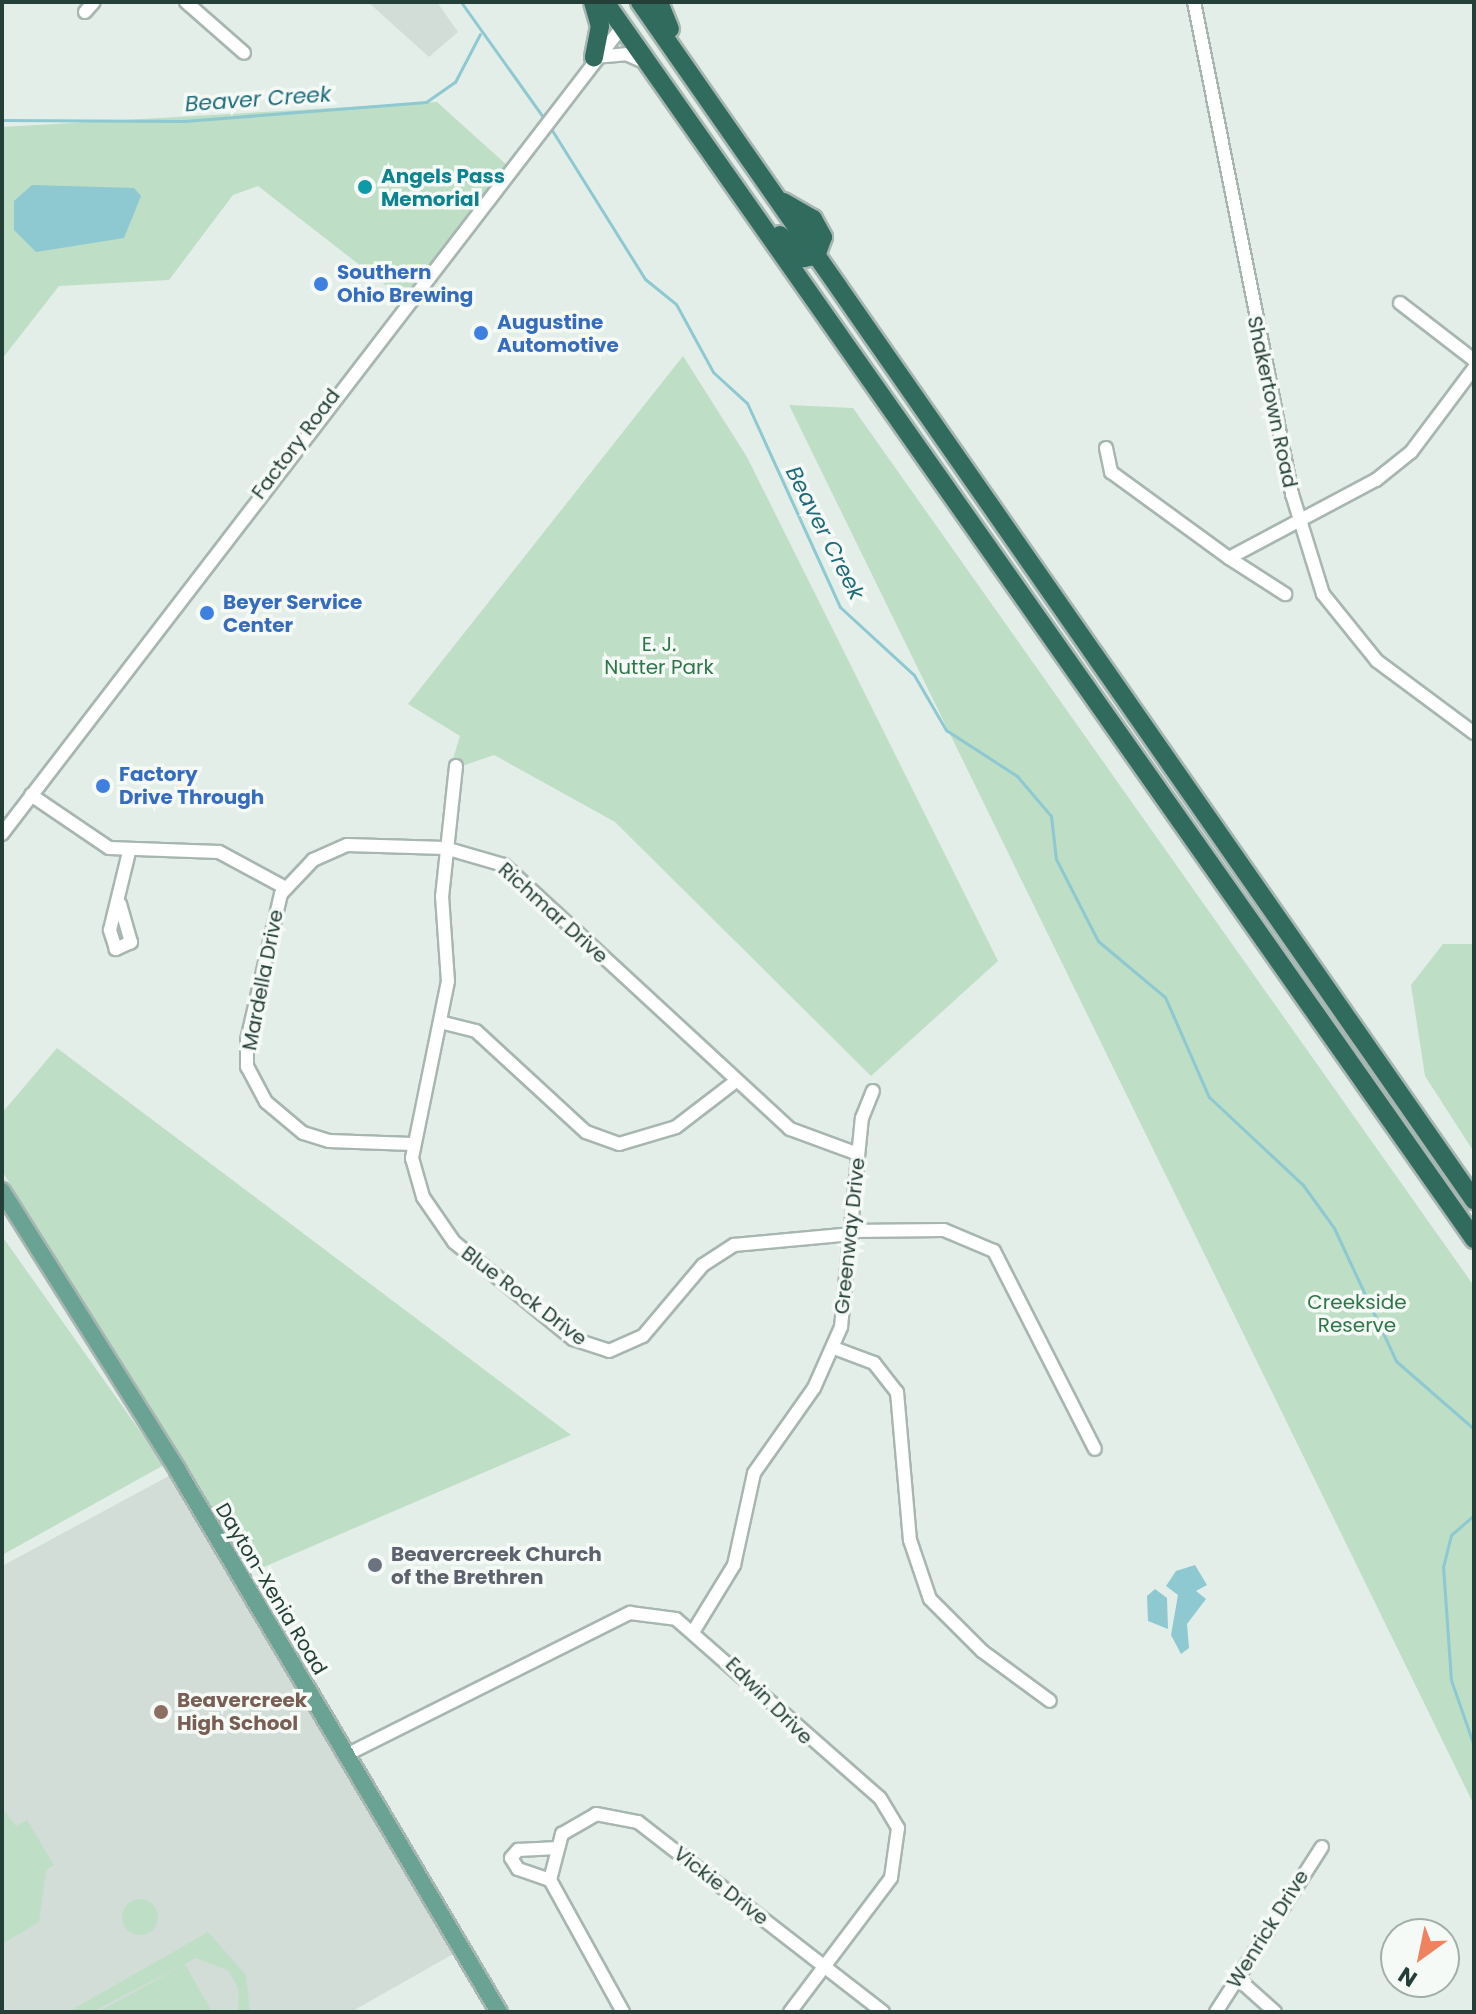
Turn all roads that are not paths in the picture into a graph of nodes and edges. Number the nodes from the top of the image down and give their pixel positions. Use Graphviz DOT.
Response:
graph roads {
  1 [pos="186,2"];
  2 [pos="593,2"];
  3 [pos="605,2"];
  4 [pos="640,2"];
  5 [pos="659,2"];
  6 [pos="1194,2"];
  7 [pos="622,27"];
  8 [pos="244,53"];
  9 [pos="594,57"];
  10 [pos="651,69"];
  11 [pos="734,136"];
  12 [pos="770,188"];
  13 [pos="805,239"];
  14 [pos="816,256"];
  15 [pos="1400,303"];
  16 [pos="1474,360"];
  17 [pos="1474,368"];
  18 [pos="1106,448"];
  19 [pos="1299,521"];
  20 [pos="1229,558"];
  21 [pos="1285,594"];
  22 [pos="1474,733"];
  23 [pos="456,766"];
  24 [pos="31,795"];
  25 [pos="2,834"];
  26 [pos="445,848"];
  27 [pos="129,852"];
  28 [pos="284,887"];
  29 [pos="120,904"];
  30 [pos="440,1022"];
  31 [pos="736,1081"];
  32 [pos="873,1091"];
  33 [pos="412,1144"];
  34 [pos="858,1154"];
  35 [pos="2,1191"];
  36 [pos="1474,1200"];
  37 [pos="852,1232"];
  38 [pos="1474,1239"];
  39 [pos="834,1348"];
  40 [pos="1095,1449"];
  41 [pos="693,1632"];
  42 [pos="1050,1701"];
  43 [pos="346,1755"];
  44 [pos="1322,1847"];
  45 [pos="553,1848"];
  46 [pos="550,1880"];
  47 [pos="823,1965"];
  48 [pos="1237,1978"];
  49 [pos="499,2012"];
  50 [pos="623,2012"];
  51 [pos="790,2012"];
  52 [pos="883,2012"];
  53 [pos="1216,2012"];
  54 [pos="1275,2012"];
  1 -- 8 [label="street"];
  2 -- 9 [label="highway"];
  3 -- 7 [label="highway"];
  4 -- 11 [label="highway"];
  5 -- 11 [label="highway"];
  6 -- 19 [label="street, Shakertown Road"];
  7 -- 9 [label="street, Factory Road"];
  7 -- 10 [label="highway"];
  7 -- 13 [label="highway"];
  9 -- 10 [label="street"];
  9 -- 24 [label="street, Factory Road"];
  10 -- 14 [label="highway"];
  10 -- 38 [label="highway"];
  11 -- 12 [label="highway"];
  12 -- 13 [label="highway"];
  12 -- 14 [label="highway"];
  13 -- 14 [label="highway"];
  14 -- 36 [label="highway"];
  15 -- 16 [label="street"];
  17 -- 19 [label="street"];
  18 -- 20 [label="street"];
  19 -- 20 [label="street"];
  19 -- 22 [label="street, Shakertown Road"];
  20 -- 21 [label="street"];
  23 -- 26 [label="street, Blue Rock Drive"];
  24 -- 25 [label="street, Factory Road"];
  24 -- 27 [label="street"];
  26 -- 28 [label="street, Richmar Drive"];
  26 -- 30 [label="street, Blue Rock Drive"];
  26 -- 31 [label="street, Richmar Drive"];
  27 -- 28 [label="street"];
  27 -- 29 [label="street"];
  28 -- 33 [label="street, Mardella Drive"];
  30 -- 31 [label="street"];
  30 -- 33 [label="street, Blue Rock Drive"];
  31 -- 34 [label="street, Richmar Drive"];
  32 -- 34 [label="street, Greenway Drive"];
  33 -- 37 [label="street, Blue Rock Drive"];
  34 -- 37 [label="street, Greenway Drive"];
  35 -- 43 [label="main road, Dayton-Xenia Road"];
  37 -- 39 [label="street, Greenway Drive"];
  37 -- 40 [label="street, Blue Rock Drive"];
  39 -- 41 [label="street, Greenway Drive"];
  39 -- 42 [label="street"];
  41 -- 43 [label="street, Edwin Drive"];
  41 -- 47 [label="street, Edwin Drive"];
  43 -- 49 [label="main road, Dayton-Xenia Road"];
  44 -- 48 [label="street, Wenrick Drive"];
  45 -- 46 [label="street"];
  45 -- 46 [label="street"];
  45 -- 47 [label="street, Vickie Drive"];
  46 -- 50 [label="street"];
  47 -- 51 [label="street"];
  47 -- 52 [label="street, Vickie Drive"];
  48 -- 53 [label="street, Wenrick Drive"];
  48 -- 54 [label="street"];
}
